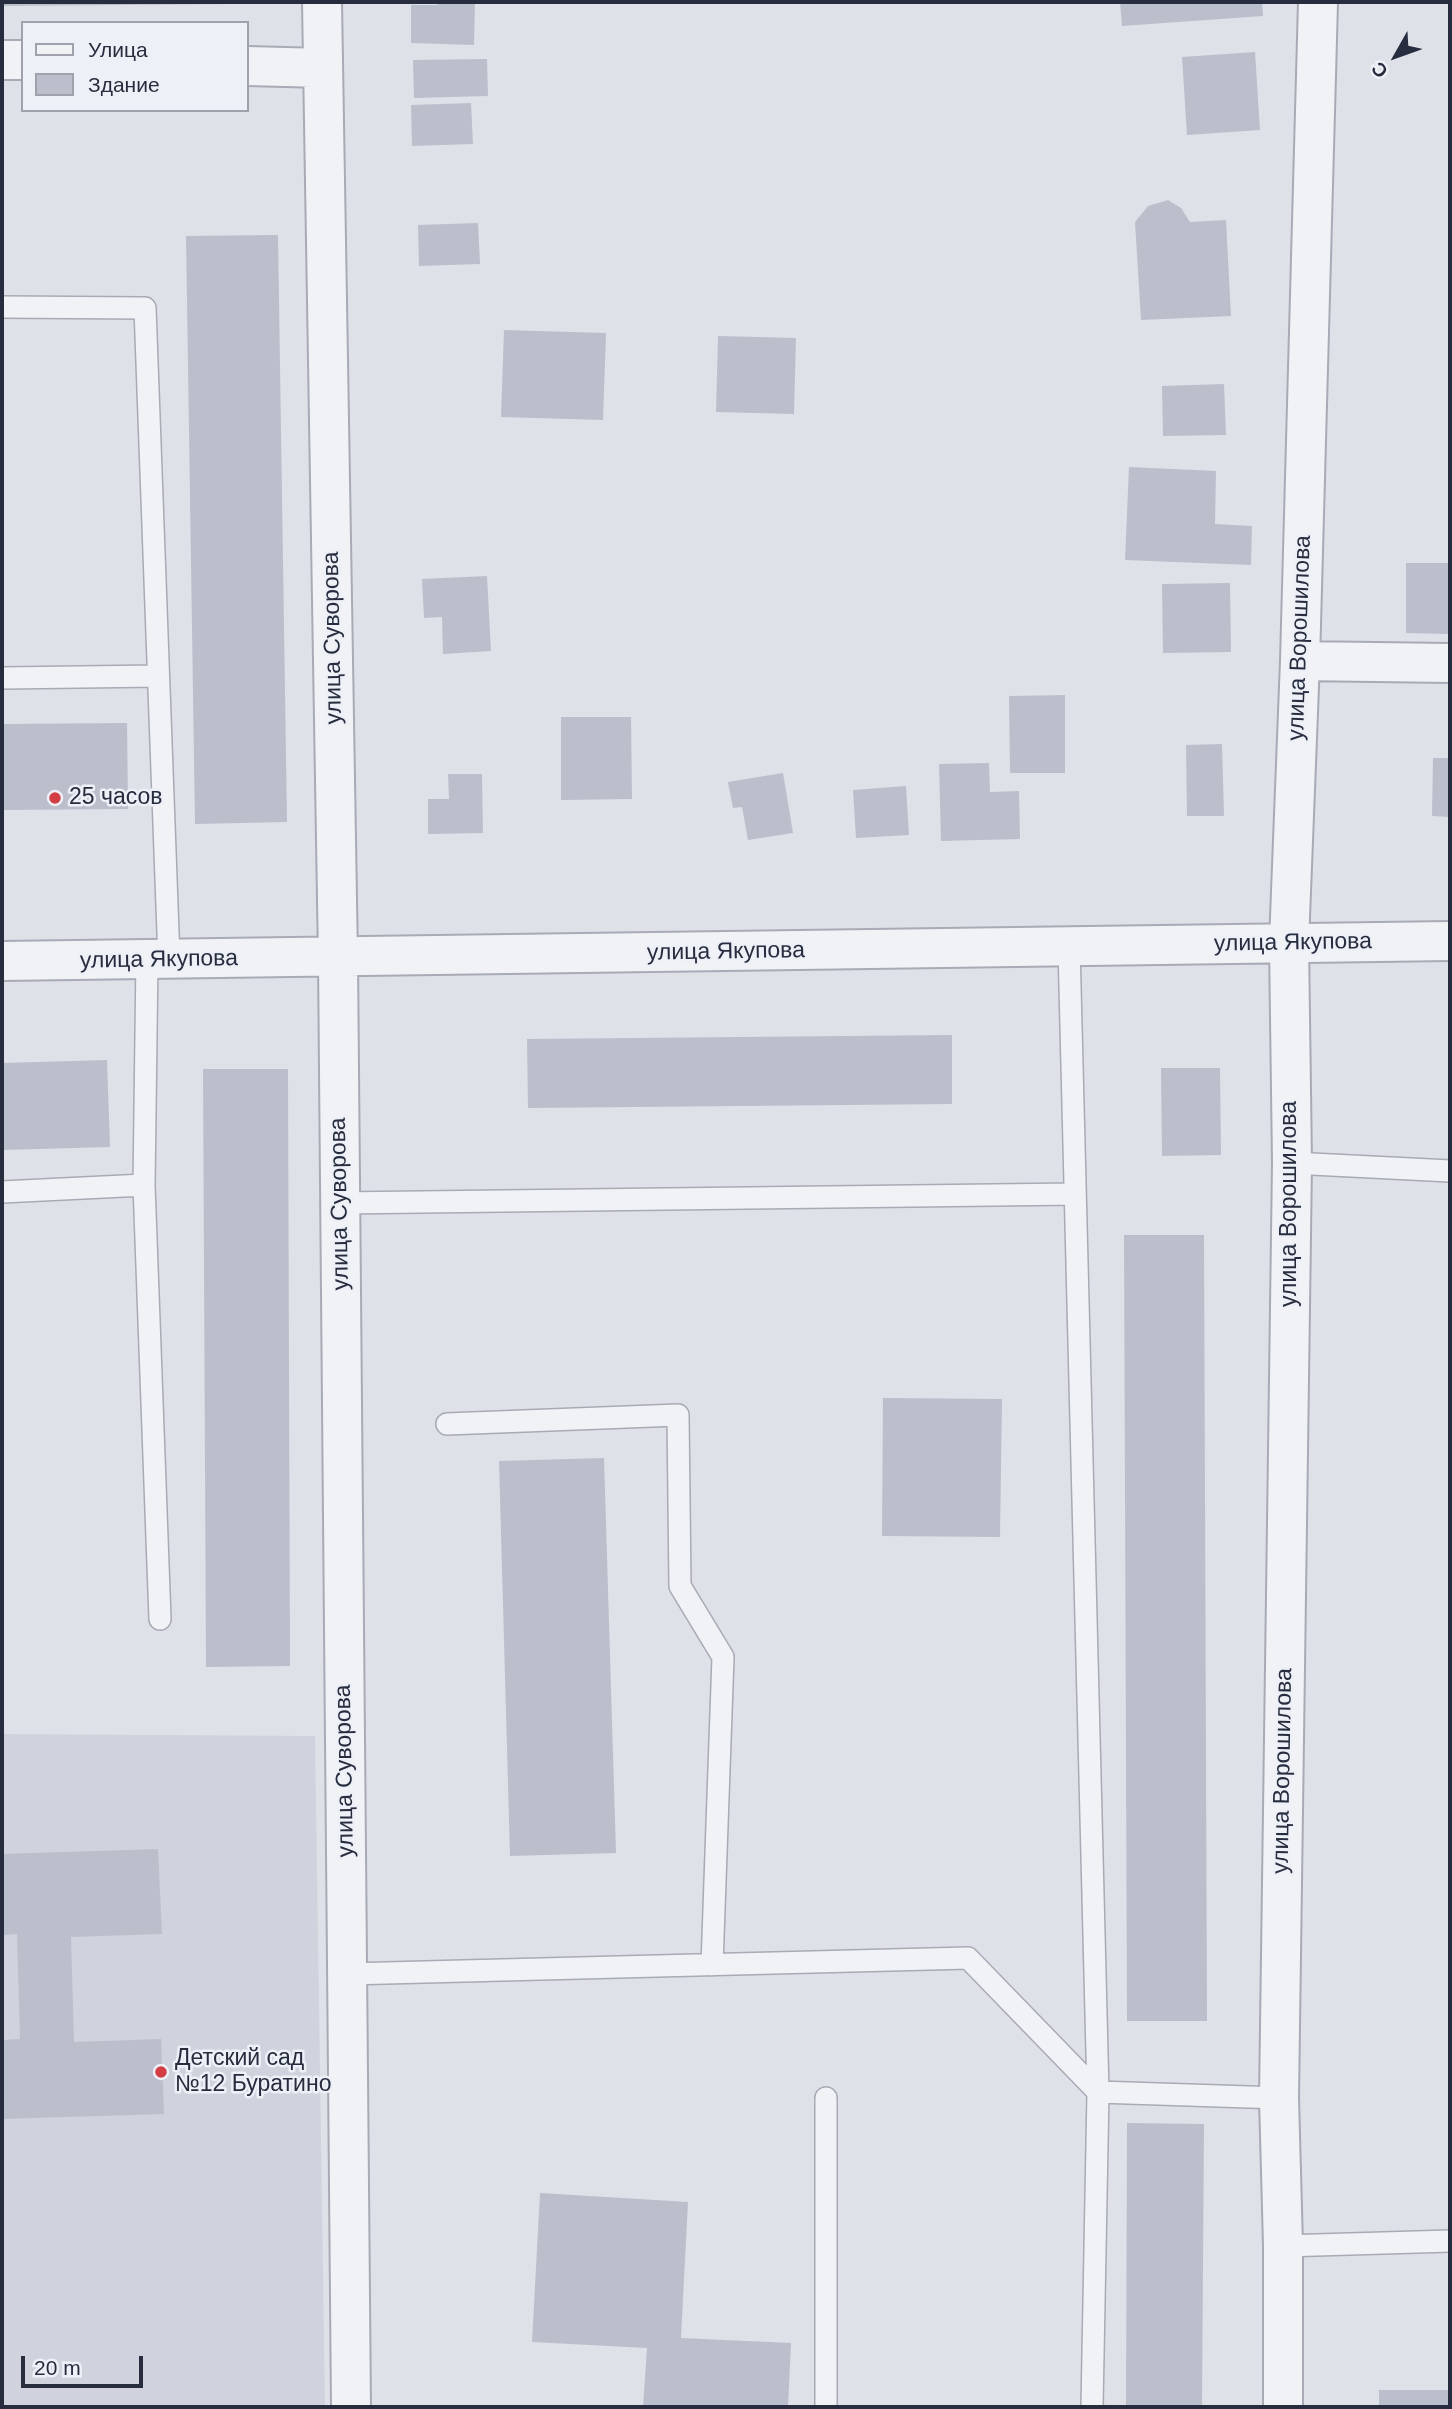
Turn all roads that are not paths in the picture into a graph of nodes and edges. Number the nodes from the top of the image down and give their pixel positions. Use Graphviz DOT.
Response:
graph roads {
  1 [pos="322,2"];
  2 [pos="1318,2"];
  3 [pos="2,60"];
  4 [pos="21,61"];
  5 [pos="248,66"];
  6 [pos="323,68"];
  7 [pos="2,307"];
  8 [pos="1300,661"];
  9 [pos="1450,663"];
  10 [pos="158,676"];
  11 [pos="2,678"];
  12 [pos="1450,941"];
  13 [pos="1289,943"];
  14 [pos="1069,947"];
  15 [pos="338,958"];
  16 [pos="158,960"];
  17 [pos="2,961"];
  18 [pos="1292,1163"];
  19 [pos="1450,1171"];
  20 [pos="145,1185"];
  21 [pos="2,1192"];
  22 [pos="1075,1194"];
  23 [pos="340,1203"];
  24 [pos="447,1424"];
  25 [pos="160,1619"];
  26 [pos="712,1965"];
  27 [pos="347,1974"];
  28 [pos="1097,2092"];
  29 [pos="826,2098"];
  30 [pos="1279,2098"];
  31 [pos="1450,2241"];
  32 [pos="1283,2246"];
  33 [pos="351,2407"];
  34 [pos="826,2407"];
  35 [pos="1092,2407"];
  36 [pos="1283,2407"];
  1 -- 6 [label="street, улица Суворова"];
  2 -- 8 [label="street, улица Ворошилова"];
  3 -- 4 [label="street"];
  5 -- 6 [label="street"];
  6 -- 15 [label="street, улица Суворова"];
  7 -- 10 [label="lane"];
  8 -- 9 [label="street"];
  8 -- 13 [label="street, улица Ворошилова"];
  10 -- 11 [label="lane"];
  10 -- 16 [label="lane"];
  12 -- 13 [label="street, улица Якупова"];
  13 -- 14 [label="street, улица Якупова"];
  13 -- 18 [label="street, улица Ворошилова"];
  14 -- 15 [label="street, улица Якупова"];
  14 -- 22 [label="lane"];
  15 -- 16 [label="street, улица Якупова"];
  15 -- 23 [label="street, улица Суворова"];
  16 -- 17 [label="street, улица Якупова"];
  16 -- 20 [label="lane"];
  18 -- 19 [label="lane"];
  18 -- 30 [label="street, улица Ворошилова"];
  20 -- 21 [label="lane"];
  20 -- 25 [label="lane"];
  22 -- 23 [label="lane"];
  22 -- 28 [label="lane"];
  23 -- 27 [label="street, улица Суворова"];
  24 -- 26 [label="lane"];
  26 -- 27 [label="lane"];
  26 -- 28 [label="lane"];
  27 -- 33 [label="street, улица Суворова"];
  28 -- 30 [label="lane"];
  28 -- 35 [label="lane"];
  29 -- 34 [label="lane"];
  30 -- 32 [label="street, улица Ворошилова"];
  31 -- 32 [label="lane"];
  32 -- 36 [label="street, улица Ворошилова"];
}
